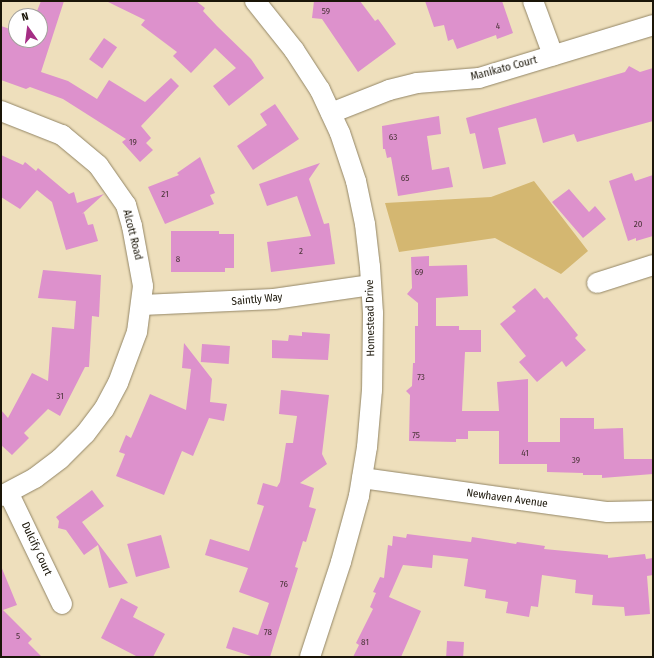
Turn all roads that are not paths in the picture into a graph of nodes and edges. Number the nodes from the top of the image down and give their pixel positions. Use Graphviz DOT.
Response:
graph roads {
  1 [pos="255,1"];
  2 [pos="533,1"];
  3 [pos="653,25"];
  4 [pos="553,55"];
  5 [pos="1,111"];
  6 [pos="331,114"];
  7 [pos="653,265"];
  8 [pos="597,283"];
  9 [pos="371,284"];
  10 [pos="142,305"];
  11 [pos="362,478"];
  12 [pos="5,495"];
  13 [pos="653,511"];
  14 [pos="62,604"];
  15 [pos="310,657"];
  1 -- 6 [label="street, Homestead Drive"];
  2 -- 4 [label="street"];
  3 -- 4 [label="street, Manikato Court"];
  4 -- 6 [label="street, Manikato Court"];
  5 -- 10 [label="street, Alcott Road"];
  6 -- 9 [label="street, Homestead Drive"];
  7 -- 8 [label="street"];
  9 -- 10 [label="street, Saintly Way"];
  9 -- 11 [label="street, Homestead Drive"];
  10 -- 12 [label="street, Alcott Road"];
  11 -- 13 [label="street, Newhaven Avenue"];
  11 -- 15 [label="street, Homestead Drive"];
  12 -- 14 [label="street, Dulcify Court"];
}
